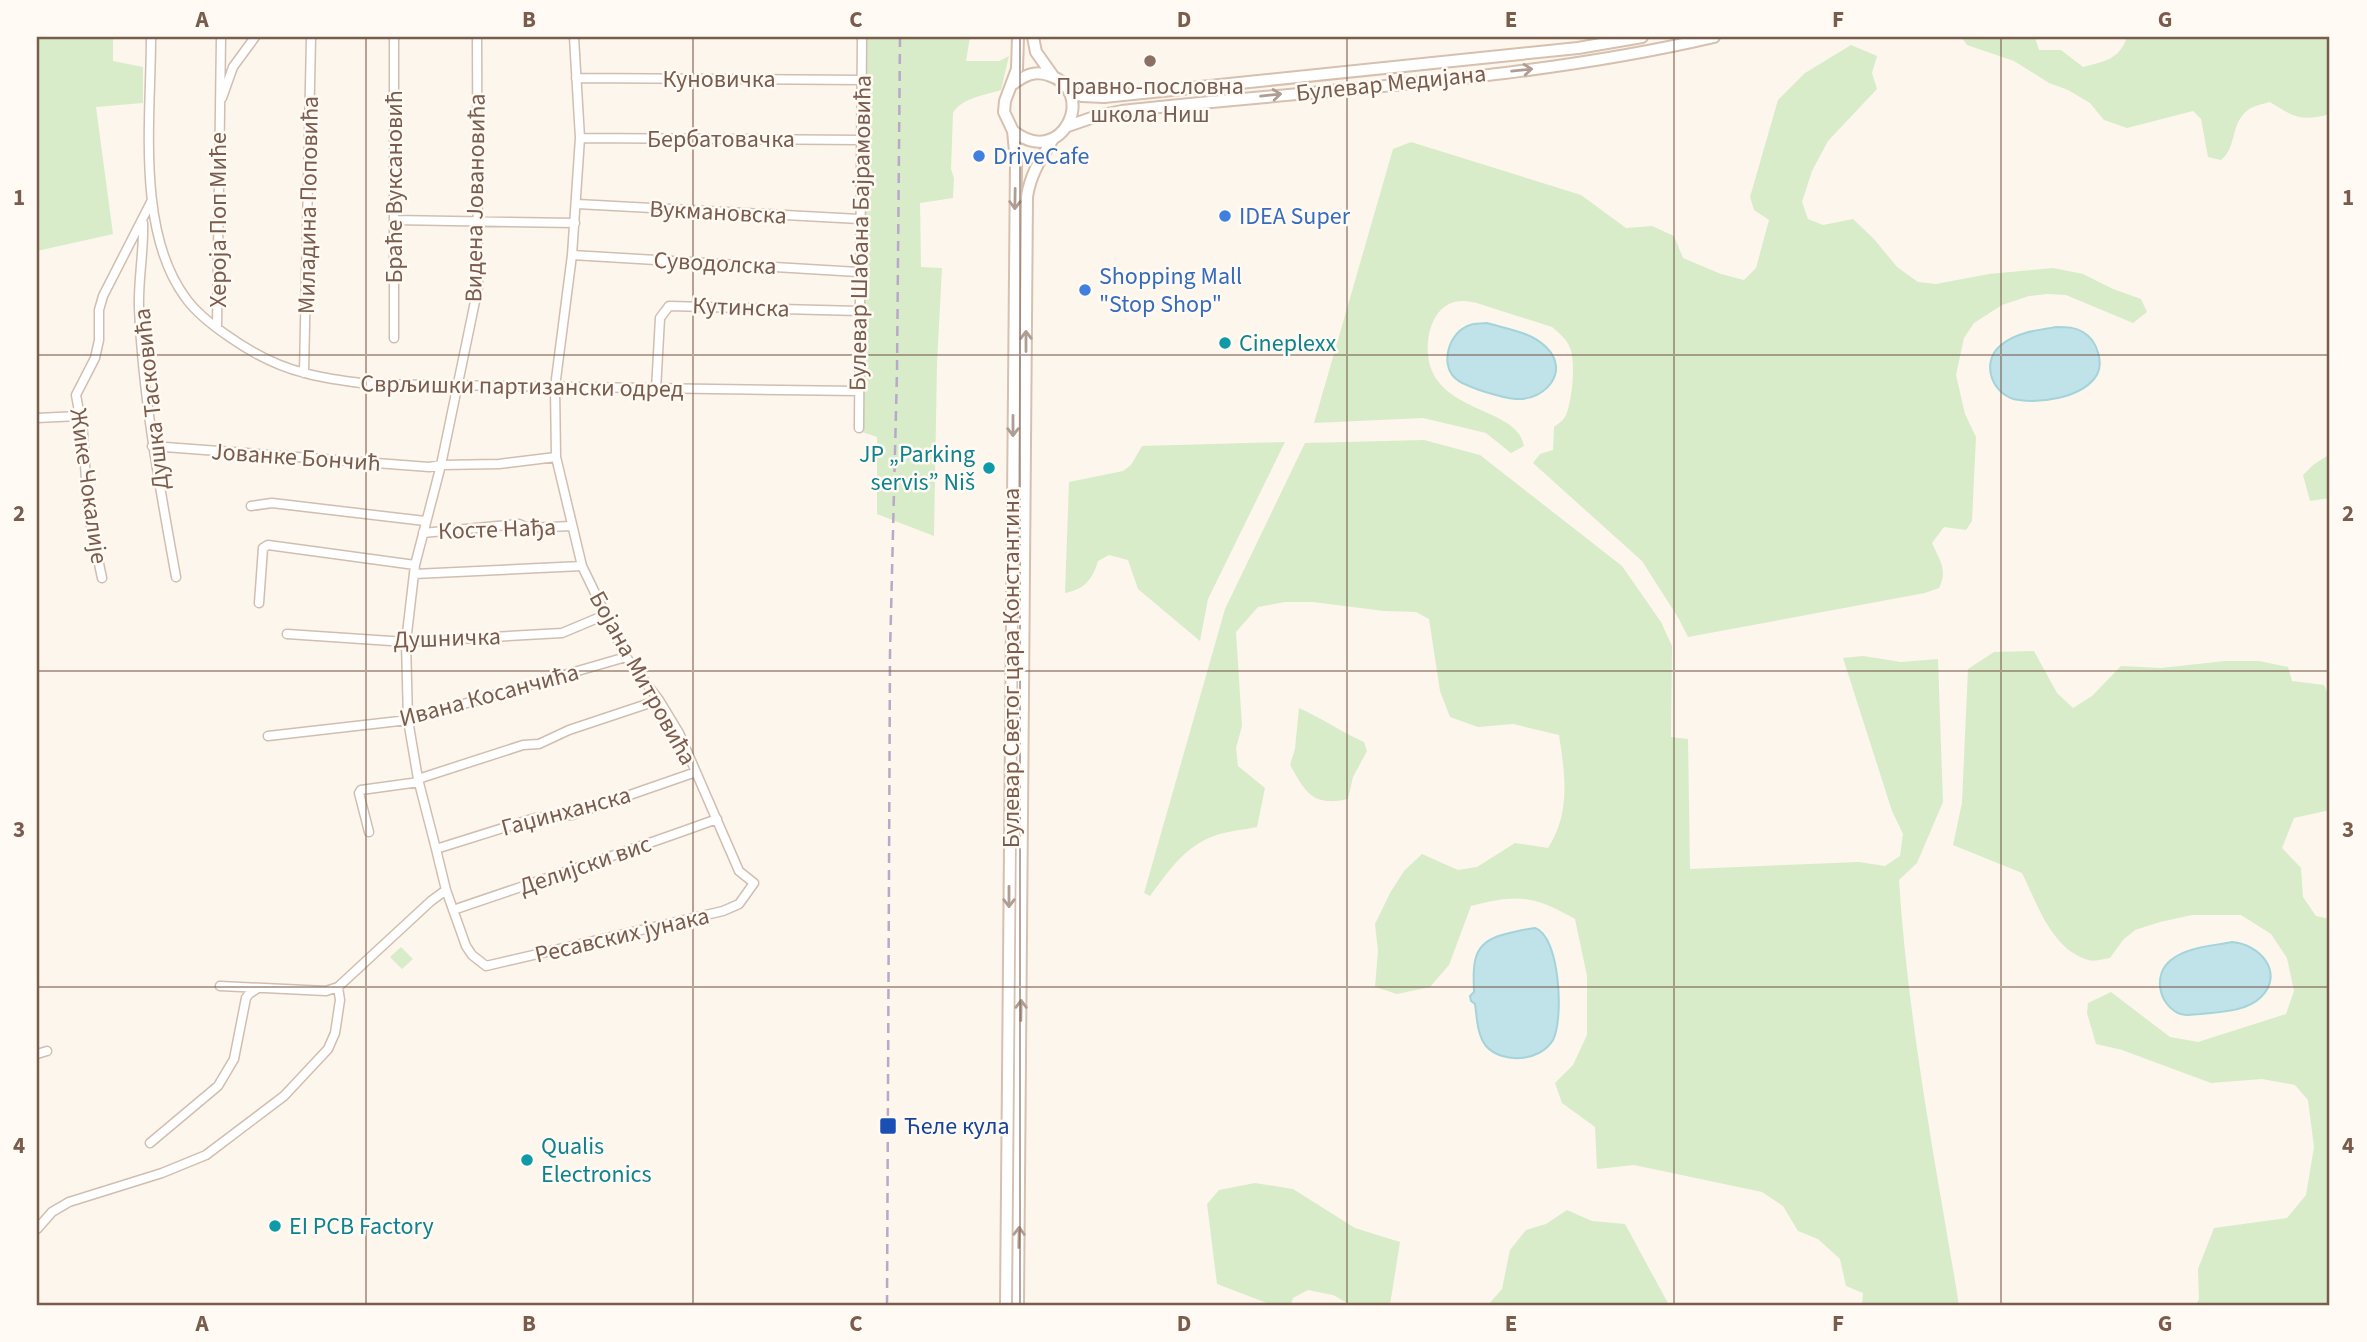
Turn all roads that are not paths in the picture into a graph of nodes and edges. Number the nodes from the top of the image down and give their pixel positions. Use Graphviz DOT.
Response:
graph roads {
  1 [pos="151,37"];
  2 [pos="221,37"];
  3 [pos="255,37"];
  4 [pos="312,37"];
  5 [pos="394,37"];
  6 [pos="477,37"];
  7 [pos="574,37"];
  8 [pos="862,37"];
  9 [pos="1018,37"];
  10 [pos="1033,37"];
  11 [pos="1642,37"];
  12 [pos="1714,37"];
  13 [pos="1053,76"];
  14 [pos="576,78"];
  15 [pos="862,80"];
  16 [pos="1013,84"];
  17 [pos="1069,92"];
  18 [pos="219,111"];
  19 [pos="1068,126"];
  20 [pos="1013,131"];
  21 [pos="580,138"];
  22 [pos="1053,139"];
  23 [pos="862,140"];
  24 [pos="151,202"];
  25 [pos="577,204"];
  26 [pos="859,219"];
  27 [pos="143,220"];
  28 [pos="394,220"];
  29 [pos="479,221"];
  30 [pos="575,223"];
  31 [pos="572,255"];
  32 [pos="858,272"];
  33 [pos="859,311"];
  34 [pos="217,328"];
  35 [pos="394,338"];
  36 [pos="304,373"];
  37 [pos="458,386"];
  38 [pos="555,387"];
  39 [pos="656,390"];
  40 [pos="858,391"];
  41 [pos="79,416"];
  42 [pos="37,418"];
  43 [pos="859,428"];
  44 [pos="152,446"];
  45 [pos="556,457"];
  46 [pos="441,465"];
  47 [pos="251,506"];
  48 [pos="425,521"];
  49 [pos="571,526"];
  50 [pos="423,533"];
  51 [pos="582,566"];
  52 [pos="415,570"];
  53 [pos="176,577"];
  54 [pos="102,578"];
  55 [pos="259,603"];
  56 [pos="604,615"];
  57 [pos="287,634"];
  58 [pos="406,642"];
  59 [pos="626,657"];
  60 [pos="659,700"];
  61 [pos="408,720"];
  62 [pos="268,736"];
  63 [pos="696,772"];
  64 [pos="419,780"];
  65 [pos="717,820"];
  66 [pos="369,832"];
  67 [pos="436,849"];
  68 [pos="750,889"];
  69 [pos="446,890"];
  70 [pos="453,910"];
  71 [pos="486,966"];
  72 [pos="220,986"];
  73 [pos="338,987"];
  74 [pos="258,988"];
  75 [pos="47,1051"];
  76 [pos="37,1054"];
  77 [pos="150,1143"];
  78 [pos="37,1228"];
  79 [pos="1006,1305"];
  80 [pos="1018,1305"];
  1 -- 24 [label="street, Сврљишки партизански одред"];
  2 -- 18 [label="street, Хероја Поп Миће"];
  3 -- 18 [label="street, Хероја Поп Миће"];
  4 -- 36 [label="street, Миладина Поповића"];
  5 -- 28 [label="street, Браће Вуксановић"];
  6 -- 29 [label="street, Видена Јовановића"];
  7 -- 14 [label="street, Бојана Митровића"];
  8 -- 15 [label="street, Булевар Шабана Бајрамовића"];
  9 -- 16 [label="main road, Булевар Светог цара Константина"];
  10 -- 13 [label="main road"];
  11 -- 17 [label="main road, Булевар Медијана"];
  19 -- 12 [label="main road, Булевар Медијана, one-way"];
  13 -- 16 [label="main road"];
  13 -- 17 [label="main road"];
  14 -- 15 [label="street, Куновичка"];
  14 -- 21 [label="street, Бојана Митровића"];
  15 -- 23 [label="street, Булевар Шабана Бајрамовића"];
  16 -- 20 [label="main road, Булевар Светог цара Константина"];
  17 -- 19 [label="main road"];
  18 -- 34 [label="street, Хероја Поп Миће"];
  19 -- 22 [label="main road"];
  20 -- 22 [label="main road"];
  20 -- 79 [label="main road, Булевар Светог цара Константина, one-way"];
  21 -- 23 [label="street, Бербатовачка"];
  21 -- 25 [label="street, Бојана Митровића"];
  80 -- 22 [label="main road, Булевар Светог цара Константина, one-way"];
  23 -- 26 [label="street, Булевар Шабана Бајрамовића"];
  24 -- 27 [label="street, Жике Чокалије"];
  24 -- 34 [label="street, Сврљишки партизански одред"];
  25 -- 26 [label="street, Вукмановска"];
  25 -- 30 [label="street, Бојана Митровића"];
  26 -- 32 [label="street, Булевар Шабана Бајрамовића"];
  27 -- 41 [label="street, Жике Чокалије"];
  27 -- 44 [label="street, Душка Тасковића"];
  28 -- 29 [label="street"];
  28 -- 35 [label="street, Браће Вуксановић"];
  29 -- 30 [label="street"];
  29 -- 37 [label="street, Видена Јовановића"];
  30 -- 31 [label="street, Бојана Митровића"];
  31 -- 32 [label="street, Суводолска"];
  31 -- 38 [label="street, Бојана Митровића"];
  32 -- 33 [label="street, Булевар Шабана Бајрамовића"];
  33 -- 39 [label="street, Кутинска"];
  33 -- 40 [label="street, Булевар Шабана Бајрамовића"];
  34 -- 36 [label="street, Сврљишки партизански одред"];
  36 -- 37 [label="street, Сврљишки партизански одред"];
  37 -- 38 [label="street, Сврљишки партизански одред"];
  37 -- 46 [label="street, Видена Јовановића"];
  38 -- 39 [label="street, Сврљишки партизански одред"];
  38 -- 45 [label="street, Бојана Митровића"];
  39 -- 40 [label="street, Сврљишки партизански одред"];
  40 -- 43 [label="street, Булевар Шабана Бајрамовића"];
  41 -- 42 [label="street"];
  41 -- 54 [label="street, Жике Чокалије"];
  44 -- 46 [label="street, Јованке Бончић"];
  44 -- 53 [label="street, Душка Тасковића"];
  45 -- 46 [label="street, Јованке Бончић"];
  45 -- 49 [label="street, Бојана Митровића"];
  46 -- 48 [label="street, Видена Јовановића"];
  47 -- 48 [label="street"];
  48 -- 50 [label="street, Видена Јовановића"];
  49 -- 50 [label="street, Косте Нађа"];
  49 -- 51 [label="street, Бојана Митровића"];
  50 -- 52 [label="street, Видена Јовановића"];
  51 -- 52 [label="street"];
  51 -- 56 [label="street, Бојана Митровића"];
  52 -- 55 [label="street"];
  52 -- 58 [label="street, Видена Јовановића"];
  56 -- 58 [label="street, Душничка"];
  56 -- 59 [label="street, Бојана Митровића"];
  57 -- 58 [label="street, Душничка"];
  58 -- 61 [label="street, Видена Јовановића"];
  59 -- 60 [label="street, Бојана Митровића"];
  59 -- 61 [label="street, Ивана Косанчића"];
  60 -- 63 [label="street, Бојана Митровића"];
  60 -- 64 [label="street"];
  61 -- 62 [label="street, Ивана Косанчића"];
  61 -- 64 [label="street, Видена Јовановића"];
  63 -- 65 [label="street, Бојана Митровића"];
  63 -- 67 [label="street, Гаџинханска"];
  64 -- 66 [label="street"];
  64 -- 67 [label="street, Видена Јовановића"];
  65 -- 68 [label="street, Бојана Митровића"];
  65 -- 70 [label="street, Делијски вис"];
  67 -- 69 [label="street, Видена Јовановића"];
  68 -- 71 [label="street, Ресавских јунака"];
  69 -- 70 [label="street, Видена Јовановића"];
  69 -- 73 [label="street"];
  70 -- 71 [label="street, Видена Јовановића"];
  72 -- 74 [label="street"];
  73 -- 74 [label="street"];
  73 -- 78 [label="street"];
  74 -- 77 [label="street"];
  75 -- 76 [label="street"];
}
